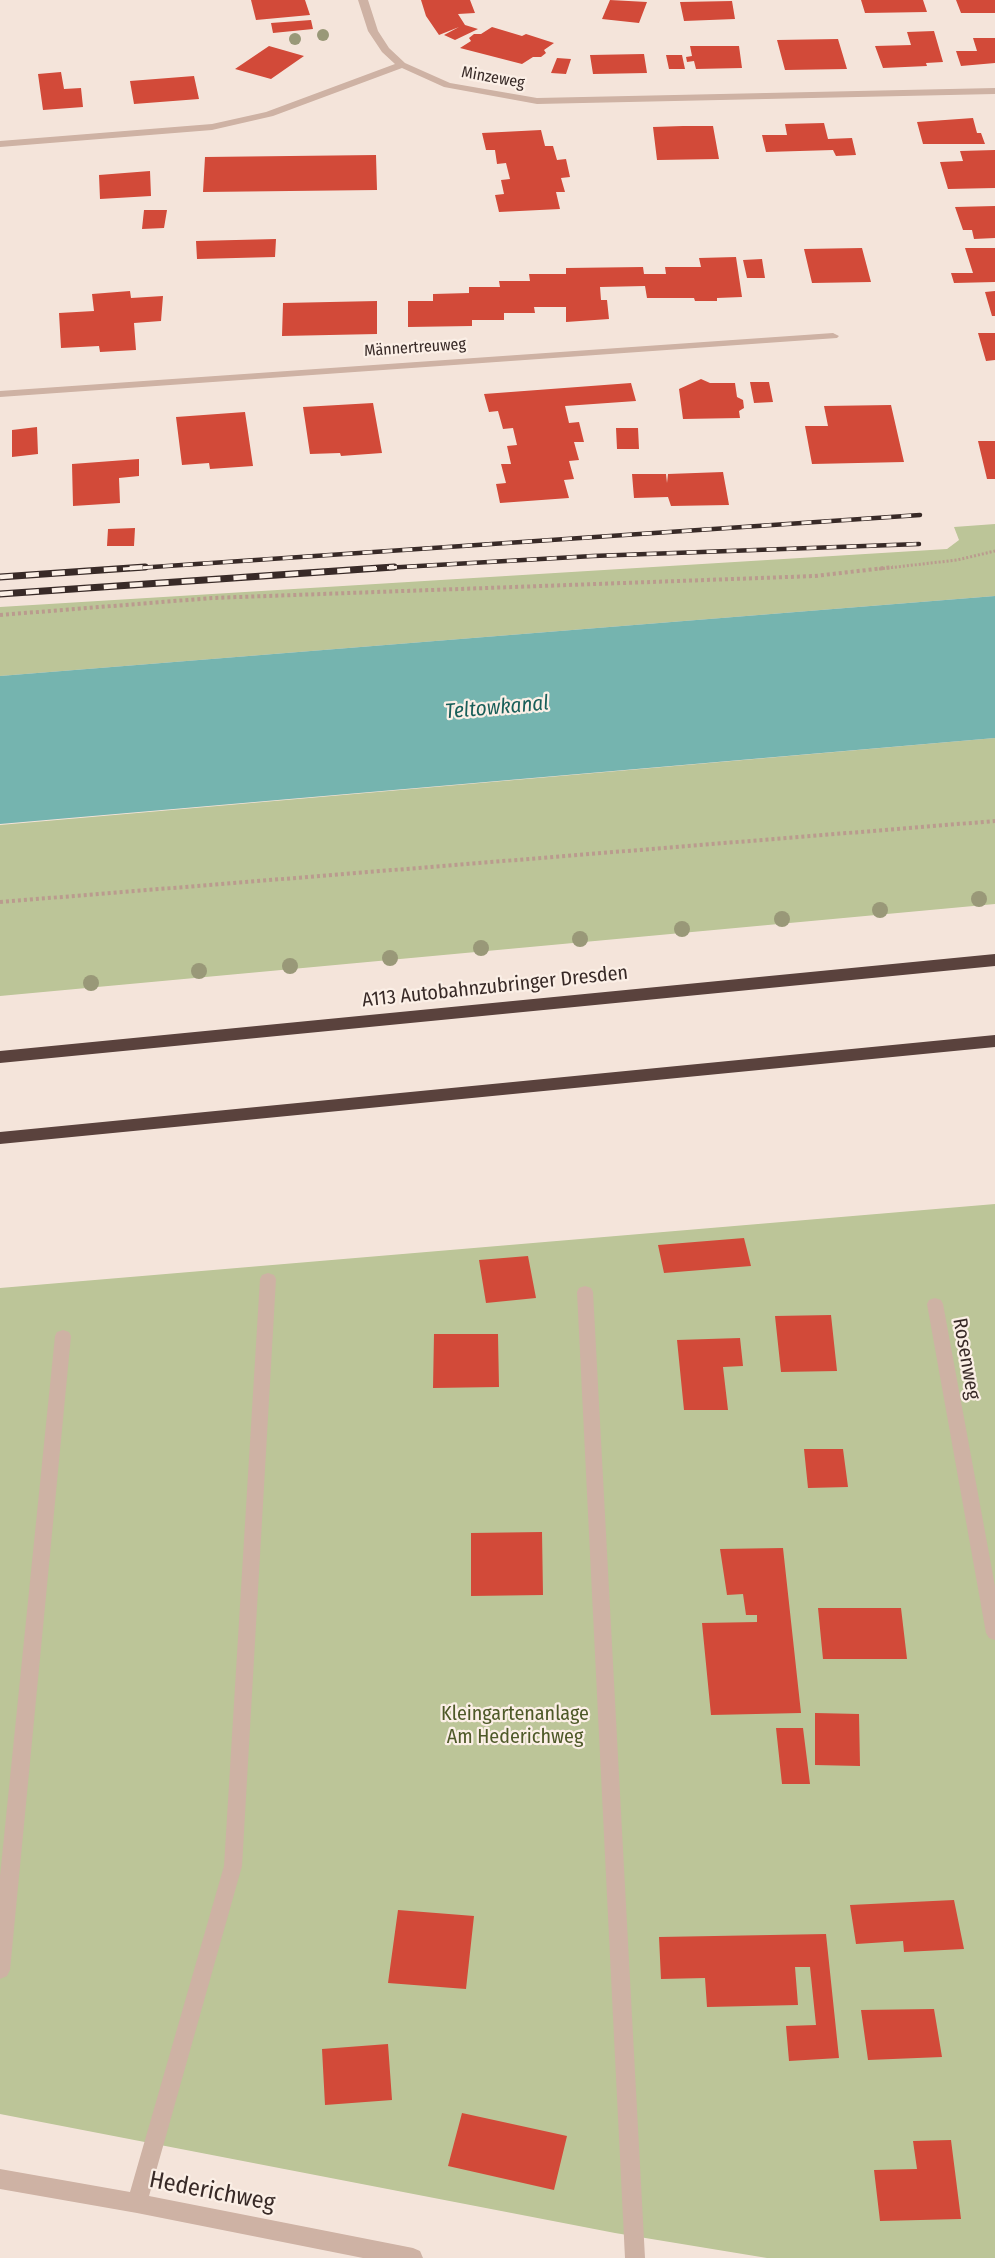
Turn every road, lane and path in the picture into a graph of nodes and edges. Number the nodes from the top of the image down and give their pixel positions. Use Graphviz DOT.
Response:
graph roads {
  1 [pos="363,0"];
  2 [pos="402,65"];
  3 [pos="995,91"];
  4 [pos="0,144"];
  5 [pos="833,336"];
  6 [pos="0,394"];
  7 [pos="995,551"];
  8 [pos="0,615"];
  9 [pos="995,821"];
  10 [pos="0,902"];
  11 [pos="995,960"];
  12 [pos="995,1041"];
  13 [pos="0,1057"];
  14 [pos="0,1138"];
  15 [pos="268,1279"];
  16 [pos="585,1292"];
  17 [pos="935,1304"];
  18 [pos="63,1336"];
  19 [pos="995,1633"];
  20 [pos="0,1970"];
  21 [pos="0,2179"];
  22 [pos="137,2204"];
  23 [pos="413,2258"];
  24 [pos="635,2258"];
  1 -- 2 [label="street"];
  2 -- 3 [label="street, Minzeweg"];
  2 -- 4 [label="street"];
  5 -- 6 [label="street, Männertreuweg"];
  7 -- 8 [label="path"];
  9 -- 10 [label="path"];
  11 -- 13 [label="highway, A113 Autobahnzubringer Dresden"];
  12 -- 14 [label="highway"];
  15 -- 22 [label="street"];
  16 -- 24 [label="street"];
  17 -- 19 [label="street, Rosenweg"];
  18 -- 20 [label="street"];
  21 -- 22 [label="street, Hederichweg"];
  22 -- 23 [label="street, Hederichweg"];
}
